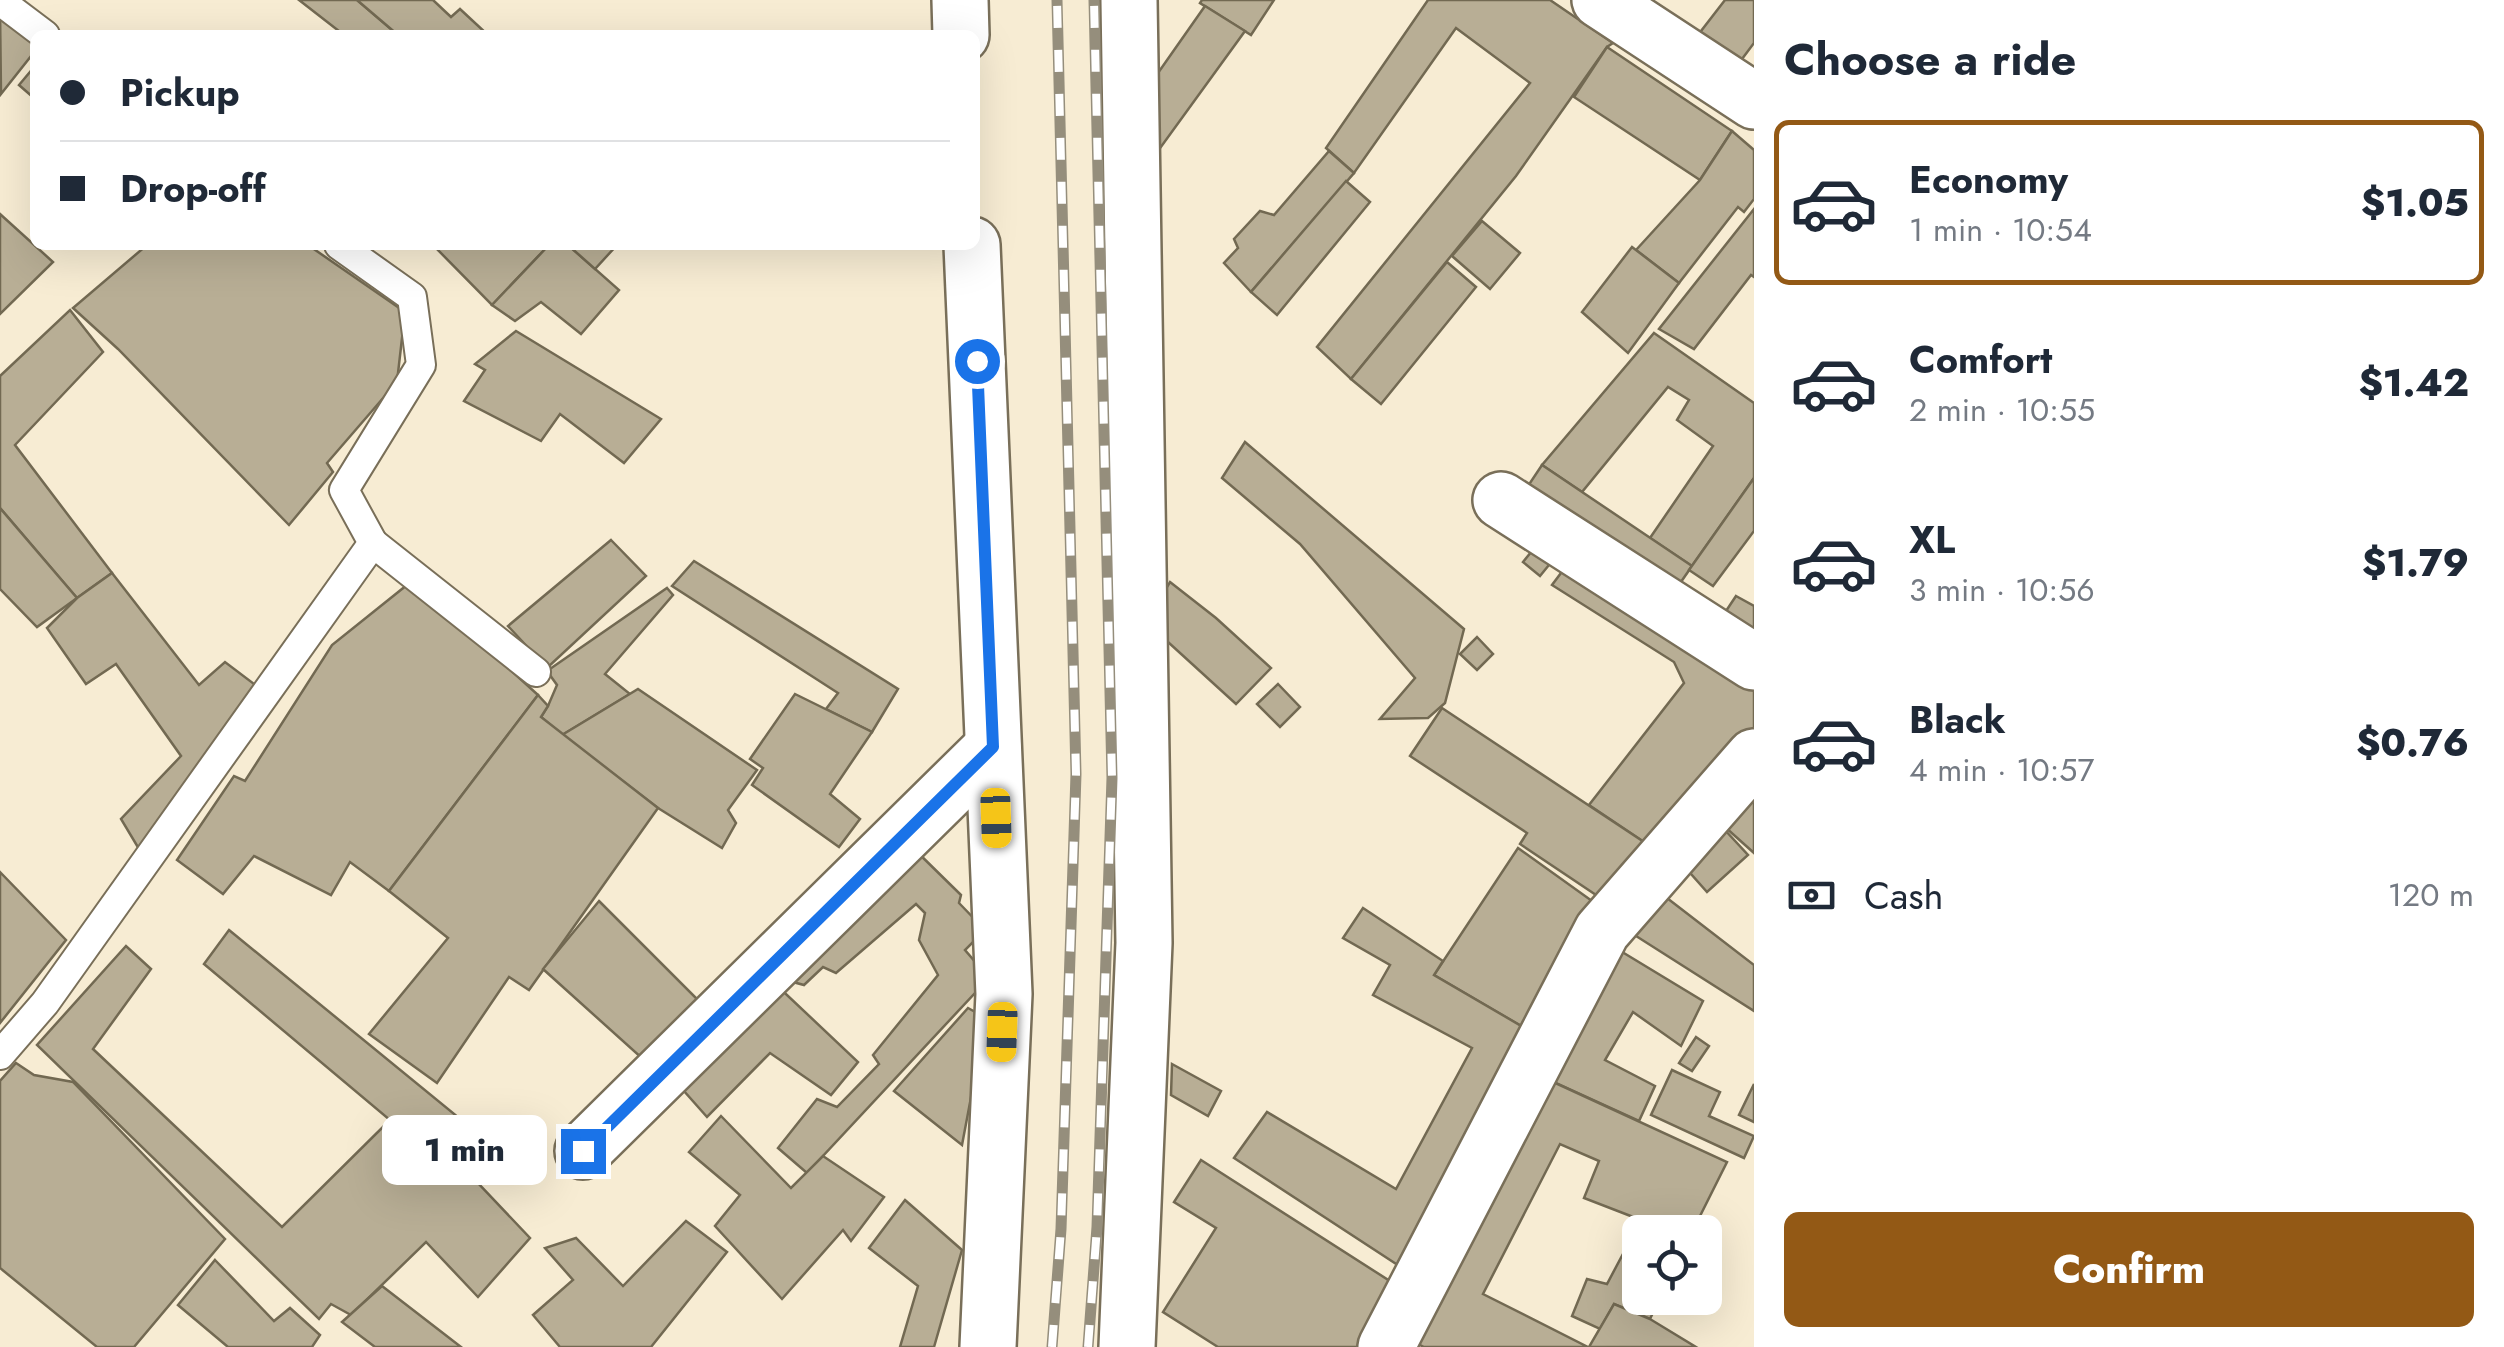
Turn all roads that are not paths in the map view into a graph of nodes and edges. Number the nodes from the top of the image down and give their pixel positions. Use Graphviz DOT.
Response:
graph roads {
  1 [pos="960,0"];
  2 [pos="1600,0"];
  3 [pos="0,1"];
  4 [pos="1135,5"];
  5 [pos="38,30"];
  6 [pos="962,30"];
  7 [pos="1754,101"];
  8 [pos="346,250"];
  9 [pos="972,250"];
  10 [pos="1500,500"];
  11 [pos="374,544"];
  12 [pos="1754,662"];
  13 [pos="536,672"];
  14 [pos="993,747"];
  15 [pos="1754,757"];
  16 [pos="0,1055"];
  17 [pos="583,1151"];
  18 [pos="988,1347"];
  19 [pos="1127,1347"];
  20 [pos="1386,1347"];
  1 -- 6 [label="street"];
  2 -- 7 [label="street"];
  3 -- 5 [label="lane"];
  4 -- 19 [label="street"];
  8 -- 11 [label="lane"];
  9 -- 14 [label="street"];
  10 -- 12 [label="street"];
  11 -- 13 [label="lane"];
  11 -- 16 [label="lane"];
  14 -- 17 [label="street"];
  14 -- 18 [label="street"];
  15 -- 20 [label="street"];
}
